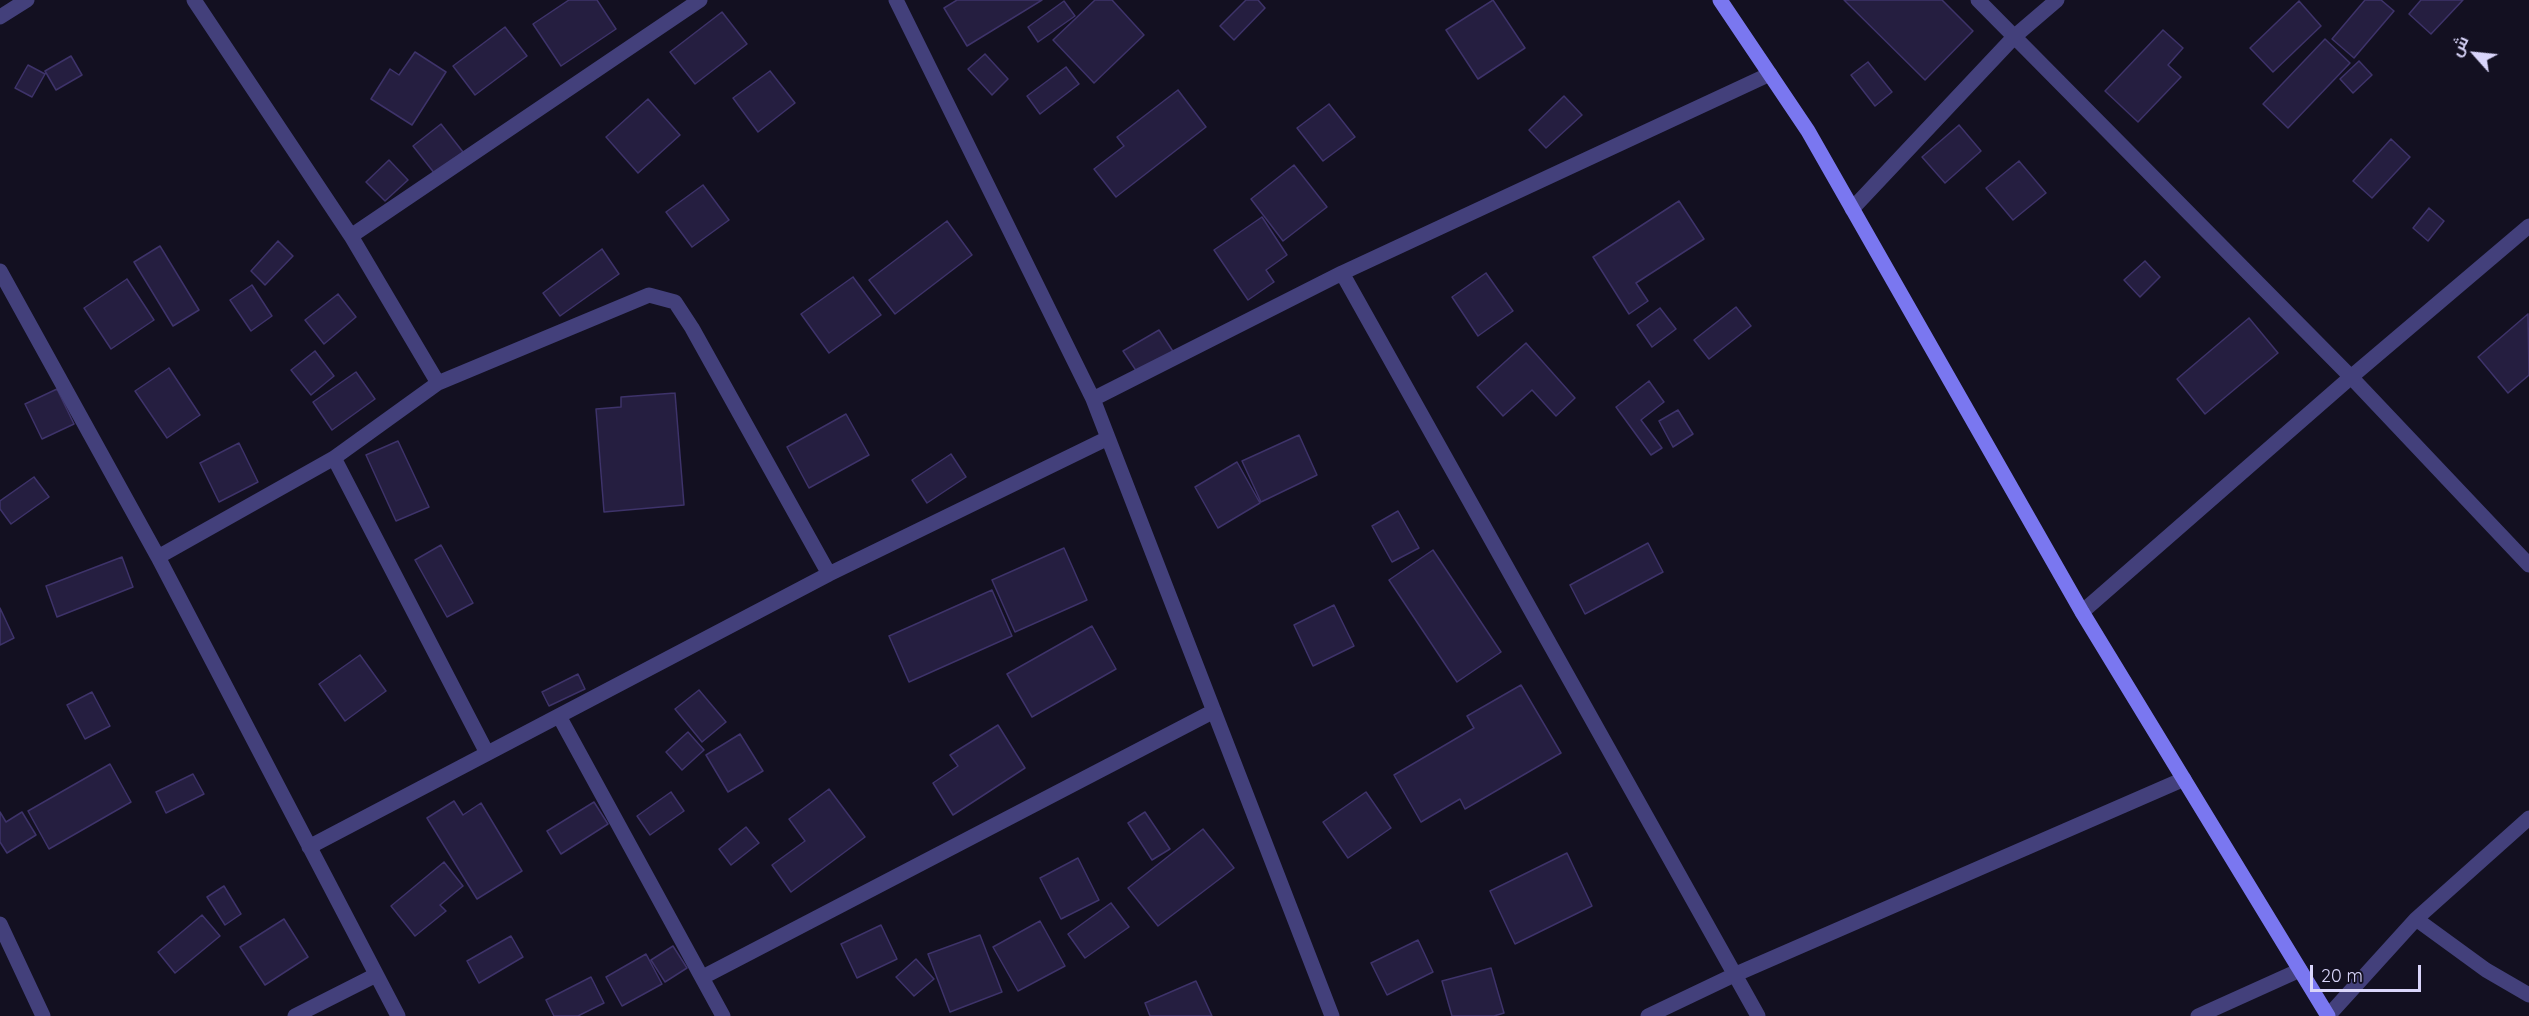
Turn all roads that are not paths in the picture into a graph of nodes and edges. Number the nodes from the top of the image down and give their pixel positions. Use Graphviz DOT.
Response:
graph roads {
  1 [pos="27,0"];
  2 [pos="194,0"];
  3 [pos="700,0"];
  4 [pos="896,0"];
  5 [pos="1720,0"];
  6 [pos="1978,0"];
  7 [pos="2057,0"];
  8 [pos="0,17"];
  9 [pos="2015,36"];
  10 [pos="1770,74"];
  11 [pos="1852,209"];
  12 [pos="2529,226"];
  13 [pos="351,236"];
  14 [pos="0,272"];
  15 [pos="1342,273"];
  16 [pos="2351,377"];
  17 [pos="438,383"];
  18 [pos="1093,399"];
  19 [pos="1108,438"];
  20 [pos="334,458"];
  21 [pos="158,557"];
  22 [pos="2529,565"];
  23 [pos="828,574"];
  24 [pos="2082,612"];
  25 [pos="1214,711"];
  26 [pos="558,716"];
  27 [pos="487,753"];
  28 [pos="2184,778"];
  29 [pos="2529,818"];
  30 [pos="309,847"];
  31 [pos="2416,919"];
  32 [pos="0,924"];
  33 [pos="2300,970"];
  34 [pos="376,975"];
  35 [pos="1734,975"];
  36 [pos="703,977"];
  37 [pos="2529,995"];
  38 [pos="1330,1015"];
  39 [pos="43,1016"];
  40 [pos="295,1016"];
  41 [pos="398,1016"];
  42 [pos="723,1016"];
  43 [pos="1648,1016"];
  44 [pos="1758,1016"];
  45 [pos="2198,1016"];
  46 [pos="2328,1016"];
  1 -- 8 [label="street"];
  2 -- 13 [label="street"];
  3 -- 13 [label="street"];
  4 -- 18 [label="street"];
  5 -- 10 [label="main road"];
  6 -- 9 [label="street"];
  7 -- 9 [label="street"];
  9 -- 11 [label="street"];
  9 -- 16 [label="street"];
  10 -- 11 [label="main road"];
  10 -- 15 [label="street"];
  11 -- 24 [label="main road"];
  12 -- 16 [label="street"];
  13 -- 17 [label="street"];
  14 -- 21 [label="street"];
  15 -- 18 [label="street"];
  15 -- 35 [label="street"];
  16 -- 22 [label="street"];
  16 -- 24 [label="street"];
  17 -- 20 [label="street"];
  17 -- 23 [label="street"];
  18 -- 19 [label="street"];
  19 -- 23 [label="street"];
  19 -- 25 [label="street"];
  20 -- 21 [label="street"];
  20 -- 27 [label="street"];
  21 -- 30 [label="street"];
  23 -- 26 [label="street"];
  24 -- 28 [label="main road"];
  25 -- 36 [label="street"];
  25 -- 38 [label="street"];
  26 -- 27 [label="street"];
  26 -- 36 [label="street"];
  27 -- 30 [label="street"];
  28 -- 33 [label="main road"];
  28 -- 35 [label="street"];
  29 -- 31 [label="street"];
  30 -- 34 [label="street"];
  31 -- 37 [label="street"];
  31 -- 46 [label="street"];
  32 -- 39 [label="street"];
  33 -- 45 [label="street"];
  33 -- 46 [label="main road"];
  34 -- 40 [label="street"];
  34 -- 41 [label="street"];
  35 -- 43 [label="street"];
  35 -- 44 [label="street"];
  36 -- 42 [label="street"];
}
